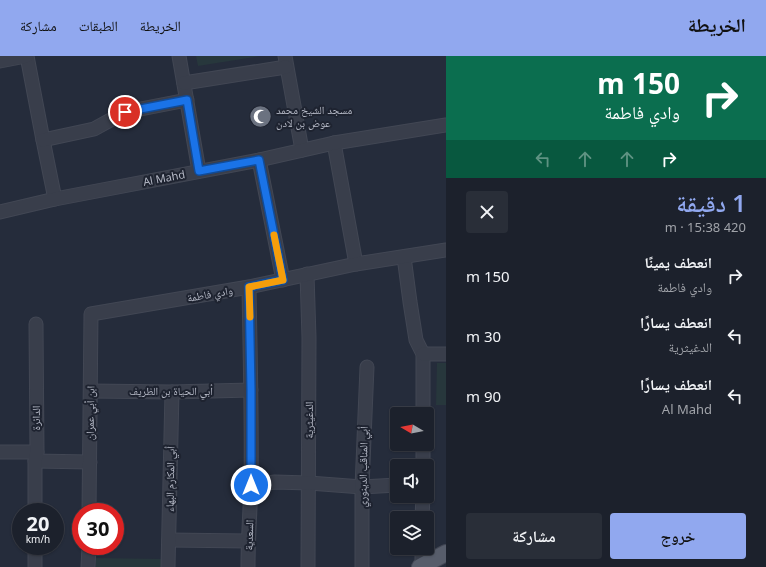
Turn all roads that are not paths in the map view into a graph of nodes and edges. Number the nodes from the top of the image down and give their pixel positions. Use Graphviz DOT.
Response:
graph roads {
  1 [pos="27,56"];
  2 [pos="179,56"];
  3 [pos="0,61"];
  4 [pos="286,61"];
  5 [pos="184,83"];
  6 [pos="187,100"];
  7 [pos="446,125"];
  8 [pos="43,140"];
  9 [pos="334,143"];
  10 [pos="302,150"];
  11 [pos="259,160"];
  12 [pos="199,171"];
  13 [pos="55,199"];
  14 [pos="0,212"];
  15 [pos="446,250"];
  16 [pos="404,257"];
  17 [pos="356,264"];
  18 [pos="307,274"];
  19 [pos="283,280"];
  20 [pos="249,287"];
  21 [pos="91,314"];
  22 [pos="36,324"];
  23 [pos="423,354"];
  24 [pos="446,354"];
  25 [pos="367,367"];
  26 [pos="251,390"];
  27 [pos="91,391"];
  28 [pos="172,392"];
  29 [pos="423,407"];
  30 [pos="0,452"];
  31 [pos="36,457"];
  32 [pos="90,462"];
  33 [pos="309,483"];
  34 [pos="251,485"];
  35 [pos="390,485"];
  36 [pos="362,487"];
  37 [pos="35,503"];
  38 [pos="89,503"];
  39 [pos="169,540"];
  40 [pos="248,541"];
  41 [pos="446,553"];
  42 [pos="35,555"];
  43 [pos="89,555"];
  44 [pos="422,555"];
  45 [pos="421,566"];
  46 [pos="35,567"];
  47 [pos="88,567"];
  48 [pos="168,567"];
  49 [pos="248,567"];
  50 [pos="308,567"];
  51 [pos="362,567"];
  1 -- 3 [label="street"];
  1 -- 8 [label="street"];
  2 -- 5 [label="street"];
  4 -- 5 [label="street"];
  4 -- 10 [label="street"];
  5 -- 6 [label="street"];
  6 -- 8 [label="street"];
  6 -- 12 [label="street"];
  7 -- 9 [label="street, Al Mahd"];
  8 -- 13 [label="street"];
  9 -- 10 [label="street, Al Mahd"];
  9 -- 17 [label="street"];
  10 -- 11 [label="street, Al Mahd"];
  11 -- 12 [label="street, Al Mahd"];
  11 -- 19 [label="street"];
  12 -- 13 [label="street, Al Mahd"];
  13 -- 14 [label="street, Al Mahd"];
  15 -- 16 [label="street, وادي فاطمة"];
  16 -- 17 [label="street, وادي فاطمة"];
  16 -- 23 [label="street"];
  17 -- 18 [label="street, وادي فاطمة"];
  18 -- 19 [label="street, وادي فاطمة"];
  18 -- 33 [label="street, الدغيثرية"];
  19 -- 20 [label="street, وادي فاطمة"];
  20 -- 21 [label="street, وادي فاطمة"];
  20 -- 26 [label="street, السعدية"];
  21 -- 27 [label="street, ابن أبي عمران"];
  22 -- 31 [label="street, الدائرة"];
  23 -- 24 [label="street"];
  23 -- 29 [label="street"];
  25 -- 36 [label="street, أبي المناقب الدينوري"];
  26 -- 28 [label="street, أبي الحياة بن الظريف"];
  26 -- 34 [label="street, السعدية"];
  27 -- 28 [label="street, أبي الحياة بن الظريف"];
  27 -- 32 [label="street, ابن أبي عمران"];
  28 -- 39 [label="street, أبي المكارم البهاء"];
  30 -- 31 [label="street"];
  31 -- 32 [label="street"];
  31 -- 37 [label="street, الدائرة"];
  32 -- 38 [label="street, ابن أبي عمران"];
  33 -- 34 [label="street"];
  33 -- 36 [label="street"];
  33 -- 50 [label="street, الدغيثرية"];
  34 -- 40 [label="street, السعدية"];
  35 -- 36 [label="street"];
  36 -- 51 [label="street, أبي المناقب الدينوري"];
  39 -- 40 [label="street"];
  39 -- 48 [label="street, أبي المكارم البهاء"];
  40 -- 49 [label="street, السعدية"];
  41 -- 45 [label="main road"];
  42 -- 46 [label="street"];
  43 -- 47 [label="street"];
  44 -- 45 [label="street"];
}
